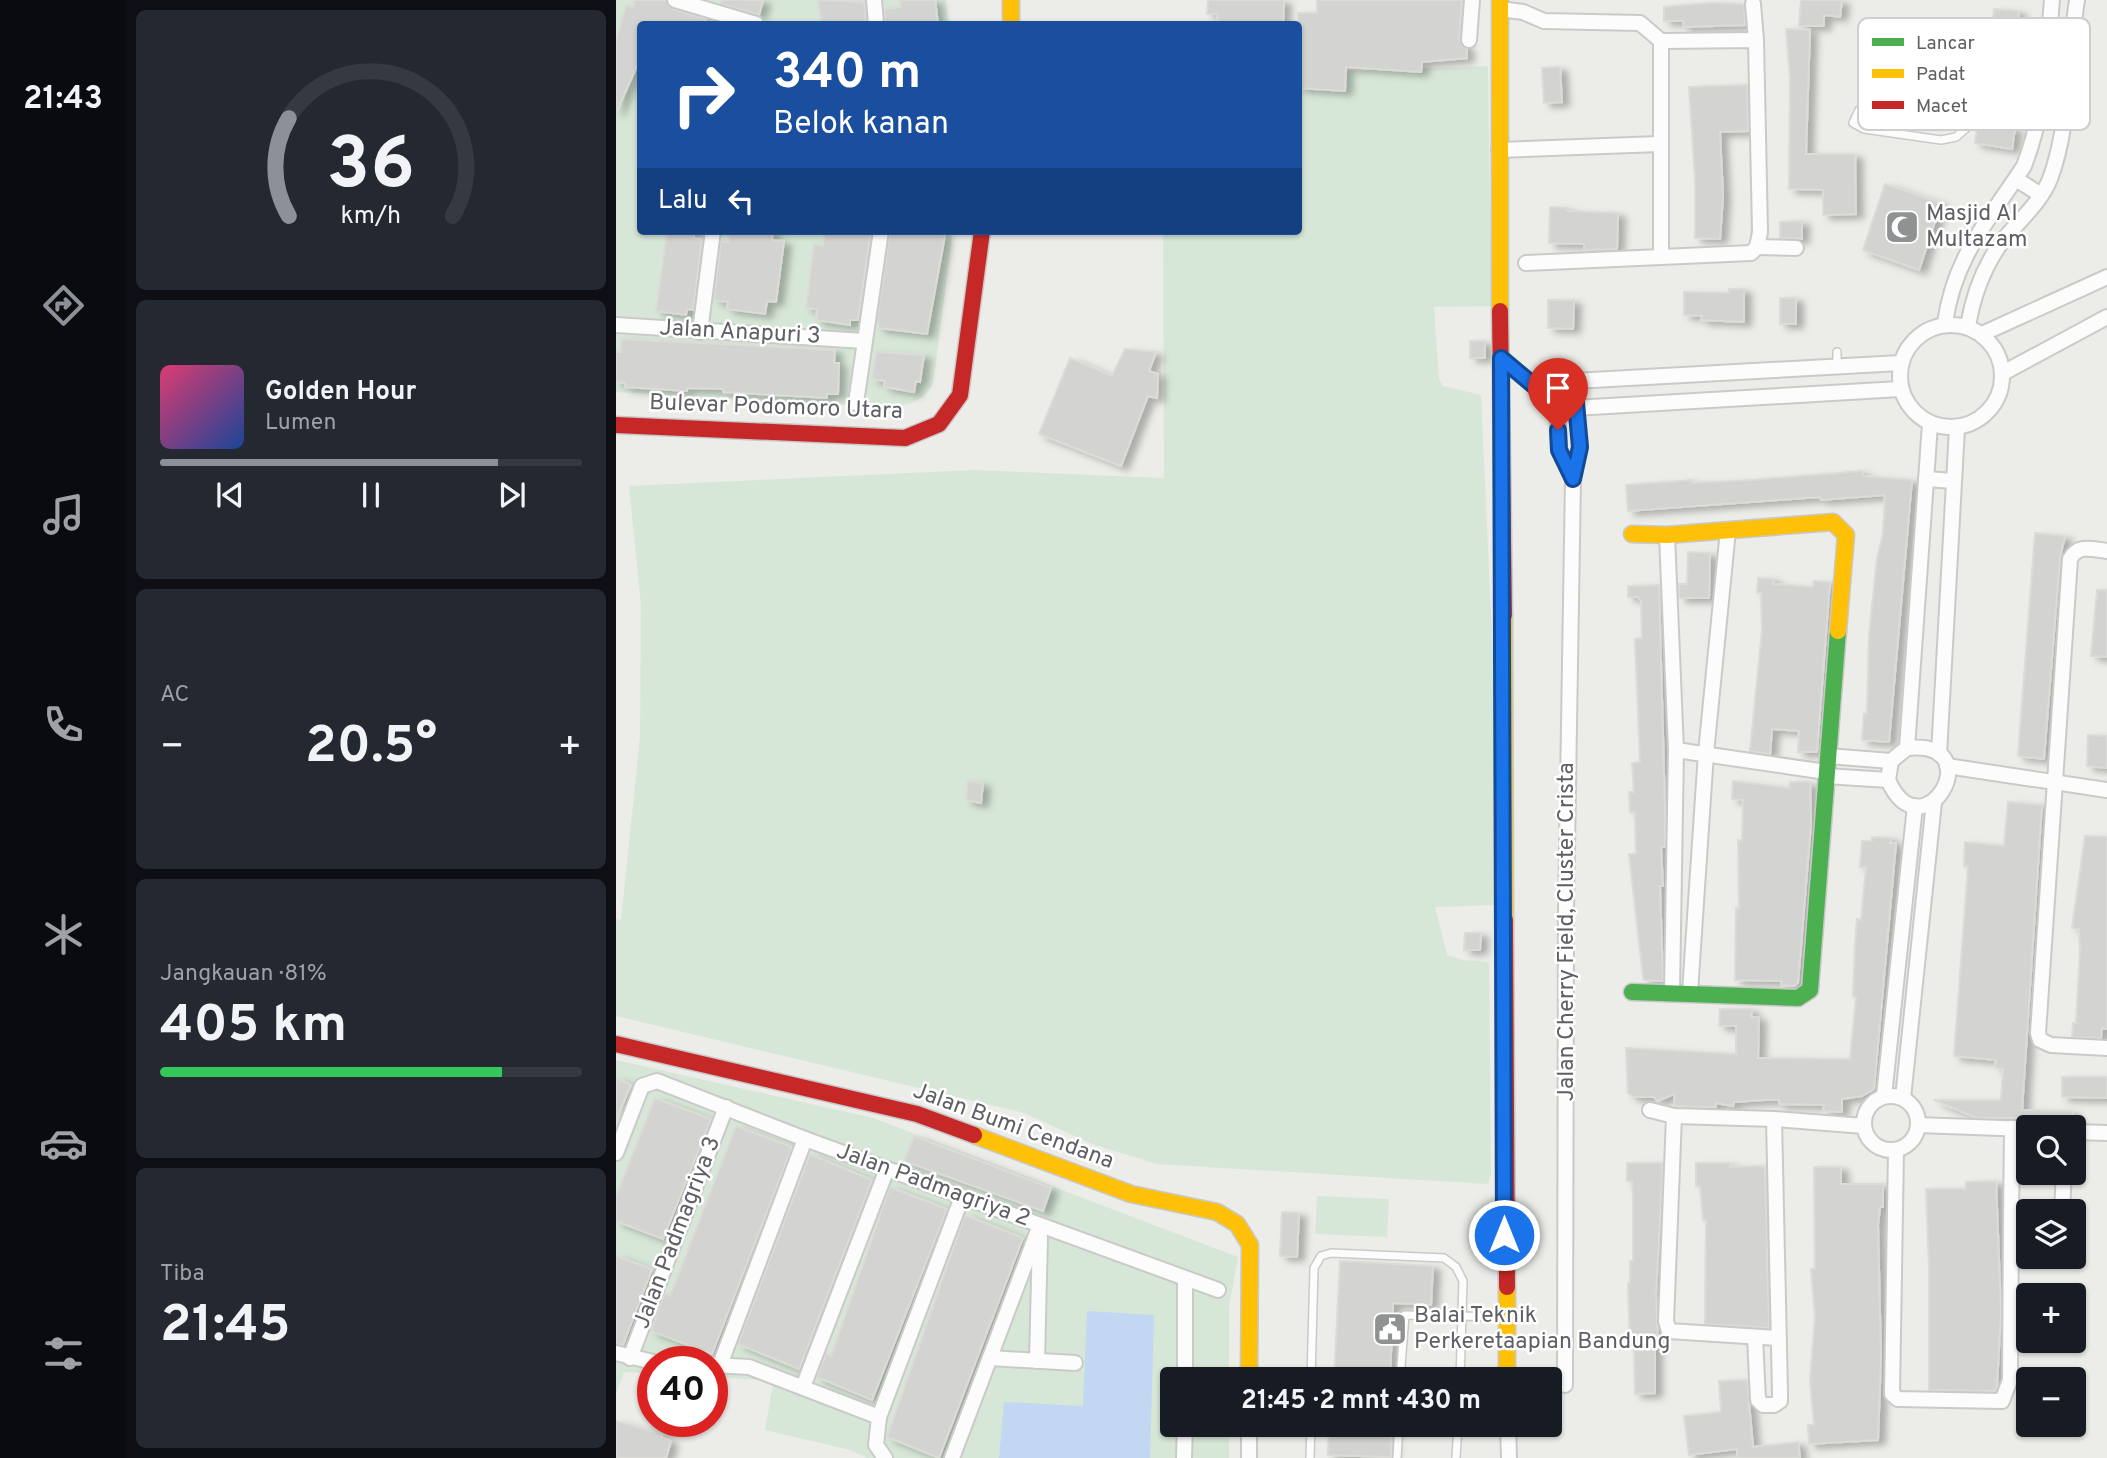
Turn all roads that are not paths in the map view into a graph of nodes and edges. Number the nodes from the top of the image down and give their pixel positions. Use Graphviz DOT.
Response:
graph roads {
  1 [pos="675,0"];
  2 [pos="874,0"];
  3 [pos="1011,0"];
  4 [pos="1472,0"];
  5 [pos="1500,5"];
  6 [pos="1753,5"];
  7 [pos="2052,5"];
  8 [pos="2076,6"];
  9 [pos="746,21"];
  10 [pos="876,21"];
  11 [pos="1011,21"];
  12 [pos="1469,40"];
  13 [pos="1661,40"];
  14 [pos="1756,40"];
  15 [pos="1858,111"];
  16 [pos="1858,127"];
  17 [pos="1876,130"];
  18 [pos="1895,130"];
  19 [pos="1964,130"];
  20 [pos="2035,130"];
  21 [pos="2060,130"];
  22 [pos="1895,133"];
  23 [pos="1659,144"];
  24 [pos="1499,150"];
  25 [pos="2016,179"];
  26 [pos="2041,195"];
  27 [pos="712,235"];
  28 [pos="880,235"];
  29 [pos="981,235"];
  30 [pos="1757,247"];
  31 [pos="1796,248"];
  32 [pos="1661,255"];
  33 [pos="1527,263"];
  34 [pos="2107,277"];
  35 [pos="2107,317"];
  36 [pos="1945,323"];
  37 [pos="616,325"];
  38 [pos="1968,326"];
  39 [pos="700,332"];
  40 [pos="1982,334"];
  41 [pos="864,341"];
  42 [pos="1501,358"];
  43 [pos="1900,363"];
  44 [pos="2003,373"];
  45 [pos="1574,381"];
  46 [pos="1556,383"];
  47 [pos="1900,389"];
  48 [pos="1545,395"];
  49 [pos="856,403"];
  50 [pos="1577,407"];
  51 [pos="1558,409"];
  52 [pos="1930,424"];
  53 [pos="616,425"];
  54 [pos="1957,428"];
  55 [pos="1573,479"];
  56 [pos="1926,479"];
  57 [pos="1954,481"];
  58 [pos="1728,530"];
  59 [pos="1632,534"];
  60 [pos="1667,535"];
  61 [pos="2107,551"];
  62 [pos="1907,748"];
  63 [pos="1676,750"];
  64 [pos="1706,753"];
  65 [pos="1943,760"];
  66 [pos="1891,761"];
  67 [pos="1827,768"];
  68 [pos="1888,780"];
  69 [pos="2056,783"];
  70 [pos="2107,790"];
  71 [pos="1934,802"];
  72 [pos="1914,806"];
  73 [pos="1672,991"];
  74 [pos="1632,992"];
  75 [pos="1690,992"];
  76 [pos="616,1044"];
  77 [pos="2107,1048"];
  78 [pos="1884,1096"];
  79 [pos="1903,1098"];
  80 [pos="726,1107"];
  81 [pos="1650,1110"];
  82 [pos="1674,1116"];
  83 [pos="1774,1119"];
  84 [pos="1918,1125"];
  85 [pos="1864,1126"];
  86 [pos="2012,1128"];
  87 [pos="2016,1128"];
  88 [pos="2086,1132"];
  89 [pos="2107,1133"];
  90 [pos="806,1139"];
  91 [pos="1896,1150"];
  92 [pos="616,1153"];
  93 [pos="887,1169"];
  94 [pos="962,1197"];
  95 [pos="2011,1219"];
  96 [pos="2016,1220"];
  97 [pos="1040,1225"];
  98 [pos="1185,1279"];
  99 [pos="1218,1290"];
  100 [pos="1462,1316"];
  101 [pos="1505,1317"];
  102 [pos="1755,1337"];
  103 [pos="1777,1338"];
  104 [pos="724,1346"];
  105 [pos="623,1356"];
  106 [pos="990,1358"];
  107 [pos="1037,1361"];
  108 [pos="1075,1363"];
  109 [pos="728,1366"];
  110 [pos="1185,1367"];
  111 [pos="1249,1367"];
  112 [pos="1311,1367"];
  113 [pos="1401,1367"];
  114 [pos="1460,1367"];
  115 [pos="1507,1367"];
  116 [pos="1566,1385"];
  117 [pos="803,1387"];
  118 [pos="879,1417"];
  119 [pos="1185,1437"];
  120 [pos="1249,1437"];
  121 [pos="1311,1437"];
  122 [pos="1398,1437"];
  123 [pos="1457,1437"];
  124 [pos="1508,1437"];
  125 [pos="885,1458"];
  126 [pos="952,1458"];
  127 [pos="1184,1458"];
  128 [pos="1249,1458"];
  129 [pos="1310,1458"];
  130 [pos="1397,1458"];
  131 [pos="1456,1458"];
  132 [pos="1509,1458"];
  1 -- 9 [label="street"];
  2 -- 10 [label="street"];
  3 -- 11 [label="street"];
  4 -- 12 [label="street"];
  5 -- 13 [label="street"];
  5 -- 24 [label="street"];
  6 -- 14 [label="street"];
  7 -- 8 [label="street"];
  13 -- 14 [label="street"];
  13 -- 23 [label="street"];
  14 -- 30 [label="street"];
  15 -- 16 [label="lane"];
  17 -- 22 [label="lane"];
  18 -- 22 [label="lane"];
  19 -- 22 [label="lane"];
  20 -- 25 [label="street"];
  21 -- 26 [label="street"];
  23 -- 24 [label="street"];
  23 -- 32 [label="street"];
  24 -- 42 [label="street"];
  25 -- 26 [label="street"];
  25 -- 36 [label="street"];
  26 -- 38 [label="street"];
  27 -- 39 [label="street"];
  28 -- 41 [label="street"];
  29 -- 53 [label="street, Bulevar Podomoro Utara"];
  30 -- 31 [label="street"];
  30 -- 32 [label="street"];
  32 -- 33 [label="street"];
  34 -- 40 [label="street"];
  35 -- 44 [label="street"];
  36 -- 38 [label="street"];
  36 -- 43 [label="street"];
  37 -- 39 [label="street, Jalan Anapuri 3"];
  38 -- 40 [label="street"];
  39 -- 41 [label="street, Jalan Anapuri 3"];
  40 -- 44 [label="street"];
  41 -- 49 [label="street"];
  42 -- 48 [label="street"];
  42 -- 101 [label="street"];
  43 -- 45 [label="street"];
  43 -- 47 [label="street"];
  44 -- 54 [label="street"];
  45 -- 46 [label="street"];
  45 -- 50 [label="street"];
  46 -- 48 [label="street"];
  46 -- 51 [label="street"];
  47 -- 50 [label="street"];
  47 -- 52 [label="street"];
  48 -- 51 [label="street"];
  50 -- 51 [label="street"];
  50 -- 55 [label="street"];
  51 -- 55 [label="street"];
  52 -- 54 [label="street"];
  52 -- 56 [label="street"];
  54 -- 57 [label="street"];
  55 -- 116 [label="street, Jalan Cherry Field, Cluster Crista"];
  56 -- 57 [label="street"];
  56 -- 62 [label="street"];
  57 -- 65 [label="street"];
  58 -- 60 [label="street"];
  58 -- 64 [label="street"];
  58 -- 67 [label="street"];
  59 -- 60 [label="street"];
  60 -- 63 [label="street"];
  61 -- 69 [label="street"];
  62 -- 65 [label="street"];
  62 -- 66 [label="street"];
  63 -- 64 [label="street"];
  63 -- 73 [label="street"];
  64 -- 67 [label="street"];
  64 -- 75 [label="street"];
  65 -- 69 [label="street"];
  65 -- 71 [label="street"];
  66 -- 67 [label="street"];
  66 -- 68 [label="street"];
  67 -- 68 [label="street"];
  67 -- 75 [label="street"];
  68 -- 72 [label="street"];
  69 -- 70 [label="street"];
  69 -- 77 [label="street"];
  71 -- 72 [label="street"];
  71 -- 79 [label="street"];
  72 -- 78 [label="street"];
  73 -- 74 [label="street"];
  73 -- 75 [label="street"];
  76 -- 111 [label="street, Jalan Bumi Cendana"];
  78 -- 79 [label="street"];
  78 -- 85 [label="street"];
  79 -- 84 [label="street"];
  80 -- 90 [label="street, Jalan Padmagriya 2"];
  80 -- 92 [label="street, Jalan Padmagriya 2"];
  80 -- 105 [label="street, Jalan Padmagriya 3"];
  81 -- 82 [label="street"];
  82 -- 83 [label="street"];
  82 -- 102 [label="street"];
  83 -- 85 [label="street"];
  83 -- 103 [label="street"];
  84 -- 86 [label="street"];
  84 -- 91 [label="street"];
  85 -- 91 [label="street"];
  86 -- 87 [label="street"];
  86 -- 95 [label="street"];
  88 -- 89 [label="street"];
  90 -- 93 [label="street, Jalan Padmagriya 2"];
  90 -- 104 [label="street"];
  91 -- 95 [label="street"];
  93 -- 94 [label="street, Jalan Padmagriya 2"];
  93 -- 117 [label="street"];
  94 -- 97 [label="street, Jalan Padmagriya 2"];
  94 -- 118 [label="street"];
  95 -- 96 [label="street"];
  97 -- 98 [label="street, Jalan Padmagriya 2"];
  97 -- 106 [label="street"];
  97 -- 107 [label="street"];
  98 -- 99 [label="street, Jalan Padmagriya 2"];
  98 -- 110 [label="street"];
  100 -- 101 [label="lane"];
  100 -- 112 [label="lane"];
  100 -- 113 [label="lane"];
  100 -- 114 [label="lane"];
  101 -- 115 [label="street"];
  102 -- 103 [label="street"];
  102 -- 103 [label="street"];
  106 -- 107 [label="street"];
  106 -- 126 [label="street"];
  107 -- 108 [label="street"];
  109 -- 117 [label="street"];
  117 -- 118 [label="street"];
  118 -- 125 [label="street"];
  119 -- 127 [label="street"];
  120 -- 128 [label="street"];
  121 -- 129 [label="lane"];
  122 -- 130 [label="lane"];
  123 -- 131 [label="lane"];
  124 -- 132 [label="street"];
}
